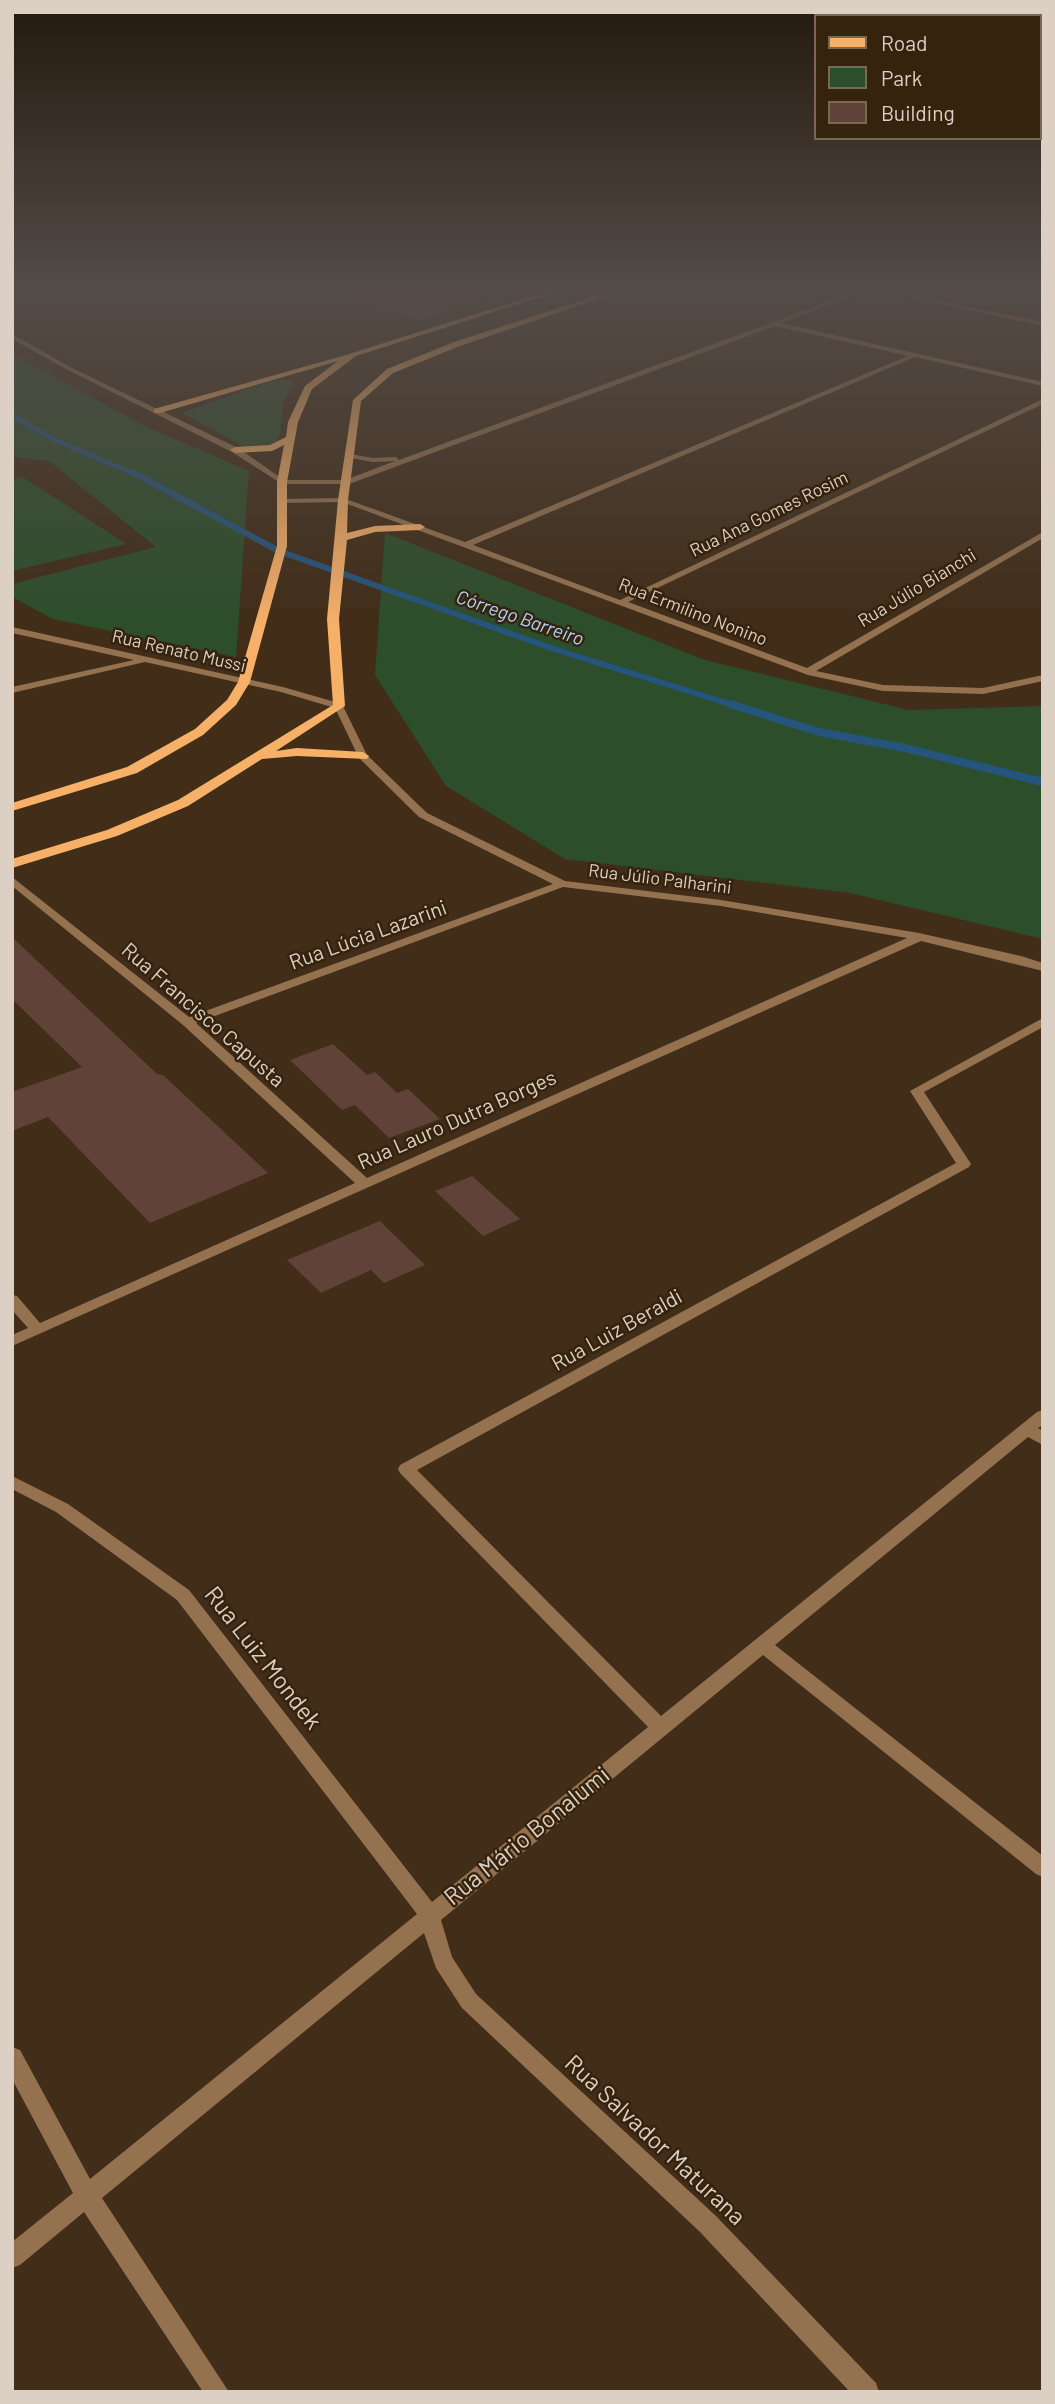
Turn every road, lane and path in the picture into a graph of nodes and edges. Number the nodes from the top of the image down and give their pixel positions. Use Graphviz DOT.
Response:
graph roads {
  1 [pos="141,403"];
  2 [pos="184,403"];
  3 [pos="301,403"];
  4 [pos="356,403"];
  5 [pos="561,403"];
  6 [pos="801,403"];
  7 [pos="1038,403"];
  8 [pos="157,411"];
  9 [pos="289,439"];
  10 [pos="235,450"];
  11 [pos="425,454"];
  12 [pos="348,455"];
  13 [pos="282,482"];
  14 [pos="346,482"];
  15 [pos="343,500"];
  16 [pos="282,501"];
  17 [pos="420,527"];
  18 [pos="1043,534"];
  19 [pos="342,538"];
  20 [pos="468,544"];
  21 [pos="622,602"];
  22 [pos="12,630"];
  23 [pos="147,660"];
  24 [pos="808,672"];
  25 [pos="1043,678"];
  26 [pos="244,682"];
  27 [pos="12,690"];
  28 [pos="338,706"];
  29 [pos="363,756"];
  30 [pos="258,758"];
  31 [pos="12,807"];
  32 [pos="12,864"];
  33 [pos="12,880"];
  34 [pos="562,884"];
  35 [pos="919,937"];
  36 [pos="1043,967"];
  37 [pos="187,1022"];
  38 [pos="1043,1023"];
  39 [pos="365,1184"];
  40 [pos="12,1300"];
  41 [pos="38,1330"];
  42 [pos="12,1342"];
  43 [pos="1043,1416"];
  44 [pos="1035,1434"];
  45 [pos="12,1482"];
  46 [pos="763,1645"];
  47 [pos="661,1728"];
  48 [pos="1043,1868"];
  49 [pos="429,1914"];
  50 [pos="12,2057"];
  51 [pos="87,2196"];
  52 [pos="12,2257"];
  53 [pos="217,2392"];
  54 [pos="867,2392"];
  1 -- 8 [label="street"];
  2 -- 8 [label="main road"];
  3 -- 9 [label="main road"];
  4 -- 12 [label="main road"];
  5 -- 11 [label="street"];
  6 -- 20 [label="street"];
  7 -- 21 [label="street, Rua Ana Gomes Rosim"];
  8 -- 10 [label="street"];
  9 -- 10 [label="main road"];
  9 -- 13 [label="main road"];
  10 -- 13 [label="street"];
  11 -- 12 [label="street"];
  11 -- 14 [label="street"];
  12 -- 14 [label="main road"];
  13 -- 14 [label="street"];
  13 -- 16 [label="main road"];
  14 -- 15 [label="main road"];
  15 -- 16 [label="street"];
  15 -- 17 [label="street, Rua Ermilino Nonino"];
  15 -- 19 [label="main road"];
  16 -- 26 [label="main road"];
  17 -- 19 [label="main road"];
  17 -- 20 [label="street, Rua Ermilino Nonino"];
  18 -- 24 [label="street, Rua Júlio Bianchi"];
  19 -- 28 [label="main road"];
  20 -- 21 [label="street, Rua Ermilino Nonino"];
  21 -- 24 [label="street, Rua Ermilino Nonino"];
  22 -- 23 [label="street, Rua Renato Mussi"];
  23 -- 26 [label="street, Rua Renato Mussi"];
  23 -- 27 [label="street"];
  24 -- 25 [label="street, Rua Ermilino Nonino"];
  26 -- 28 [label="street, Rua Renato Mussi"];
  26 -- 31 [label="main road"];
  28 -- 29 [label="street, Rua Júlio Palharini"];
  28 -- 30 [label="main road"];
  29 -- 30 [label="main road"];
  29 -- 34 [label="street, Rua Júlio Palharini"];
  30 -- 32 [label="main road"];
  33 -- 37 [label="street, Rua Francisco Capusta"];
  34 -- 35 [label="street, Rua Júlio Palharini"];
  34 -- 37 [label="street, Rua Lúcia Lazarini"];
  35 -- 36 [label="street, Rua Júlio Palharini"];
  35 -- 39 [label="street, Rua Lauro Dutra Borges"];
  37 -- 39 [label="street, Rua Francisco Capusta"];
  38 -- 47 [label="street, Rua Luiz Beraldi"];
  39 -- 41 [label="street, Rua Lauro Dutra Borges"];
  40 -- 41 [label="street"];
  41 -- 42 [label="street, Rua Lauro Dutra Borges"];
  43 -- 44 [label="street, Rua Mário Bonalumi"];
  44 -- 46 [label="street, Rua Mário Bonalumi"];
  45 -- 49 [label="street, Rua Luiz Mondek"];
  46 -- 47 [label="street, Rua Mário Bonalumi"];
  46 -- 48 [label="street"];
  47 -- 49 [label="street, Rua Mário Bonalumi"];
  49 -- 51 [label="street, Rua Mário Bonalumi"];
  49 -- 54 [label="street, Rua Salvador Maturana"];
  50 -- 51 [label="street"];
  51 -- 52 [label="street, Rua Mário Bonalumi"];
  51 -- 53 [label="street"];
}
